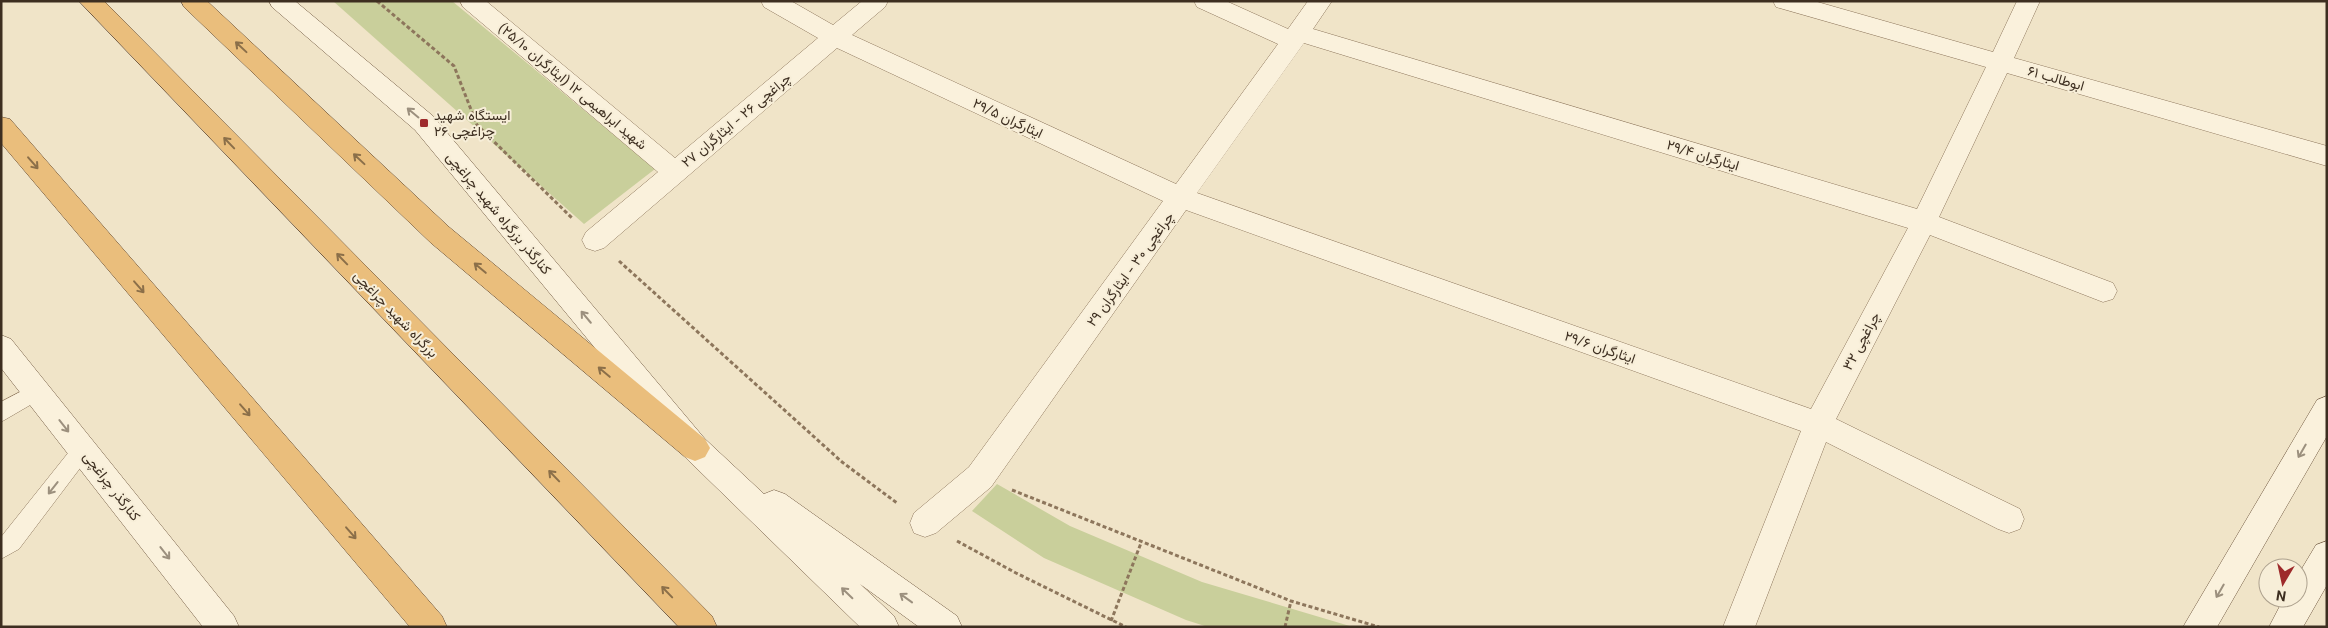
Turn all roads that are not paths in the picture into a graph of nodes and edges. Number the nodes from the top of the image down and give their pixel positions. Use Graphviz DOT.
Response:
graph roads {
  1 [pos="90,1"];
  2 [pos="192,1"];
  3 [pos="280,1"];
  4 [pos="471,1"];
  5 [pos="772,1"];
  6 [pos="877,1"];
  7 [pos="1205,1"];
  8 [pos="1321,1"];
  9 [pos="1784,1"];
  10 [pos="2028,1"];
  11 [pos="834,37"];
  12 [pos="1295,37"];
  13 [pos="1999,61"];
  14 [pos="1,126"];
  15 [pos="2327,156"];
  16 [pos="675,172"];
  17 [pos="1181,198"];
  18 [pos="1924,222"];
  19 [pos="595,240"];
  20 [pos="2103,291"];
  21 [pos="1,347"];
  22 [pos="37,391"];
  23 [pos="2327,409"];
  24 [pos="1,412"];
  25 [pos="1818,424"];
  26 [pos="695,448"];
  27 [pos="83,449"];
  28 [pos="2009,519"];
  29 [pos="925,523"];
  30 [pos="1,549"];
  31 [pos="2327,555"];
  32 [pos="213,625"];
  33 [pos="431,627"];
  34 [pos="702,627"];
  35 [pos="882,627"];
  36 [pos="946,627"];
  37 [pos="1739,627"];
  38 [pos="2199,627"];
  39 [pos="2286,627"];
  34 -- 1 [label="highway, بزرگراه شهید چراغچی, one-way"];
  26 -- 2 [label="highway, one-way"];
  26 -- 3 [label="street, کنارگذر بزرگراه شهید چراغچی, one-way"];
  4 -- 16 [label="street, شهید ابراهیمی ۱۲ (ایثارگران ۲۵/۱۰)"];
  5 -- 11 [label="street, ایثارگران ۲۹/۵"];
  6 -- 11 [label="street, چراغچی ۲۶ - ایثارگران ۲۷"];
  7 -- 12 [label="street, ایثارگران ۲۹/۴"];
  8 -- 12 [label="street, چراغچی ۳۰ - ایثارگران ۲۹"];
  9 -- 13 [label="street, ابوطالب ۶۱"];
  10 -- 13 [label="street, چراغچی ۳۲"];
  11 -- 16 [label="street, چراغچی ۲۶ - ایثارگران ۲۷"];
  11 -- 17 [label="street, ایثارگران ۲۹/۵"];
  12 -- 17 [label="street, چراغچی ۳۰ - ایثارگران ۲۹"];
  12 -- 18 [label="street, ایثارگران ۲۹/۴"];
  13 -- 15 [label="street, ابوطالب ۶۱"];
  13 -- 18 [label="street, چراغچی ۳۲"];
  14 -- 33 [label="highway, one-way"];
  16 -- 19 [label="street, چراغچی ۲۶ - ایثارگران ۲۷"];
  17 -- 25 [label="street, ایثارگران ۲۹/۶"];
  17 -- 29 [label="street, چراغچی ۳۰ - ایثارگران ۲۹"];
  18 -- 20 [label="street, ایثارگران ۲۹/۴"];
  18 -- 25 [label="street, چراغچی ۳۲"];
  21 -- 22 [label="street, کنارگذر چراغچی"];
  22 -- 24 [label="lane"];
  22 -- 27 [label="street, کنارگذر چراغچی, one-way"];
  23 -- 38 [label="street, one-way"];
  25 -- 28 [label="street, ایثارگران ۲۹/۶"];
  25 -- 37 [label="street, چراغچی ۳۲"];
  35 -- 26 [label="street, one-way"];
  36 -- 26 [label="street, one-way"];
  27 -- 30 [label="lane, one-way"];
  27 -- 32 [label="street, کنارگذر چراغچی, one-way"];
  31 -- 39 [label="street"];
}
